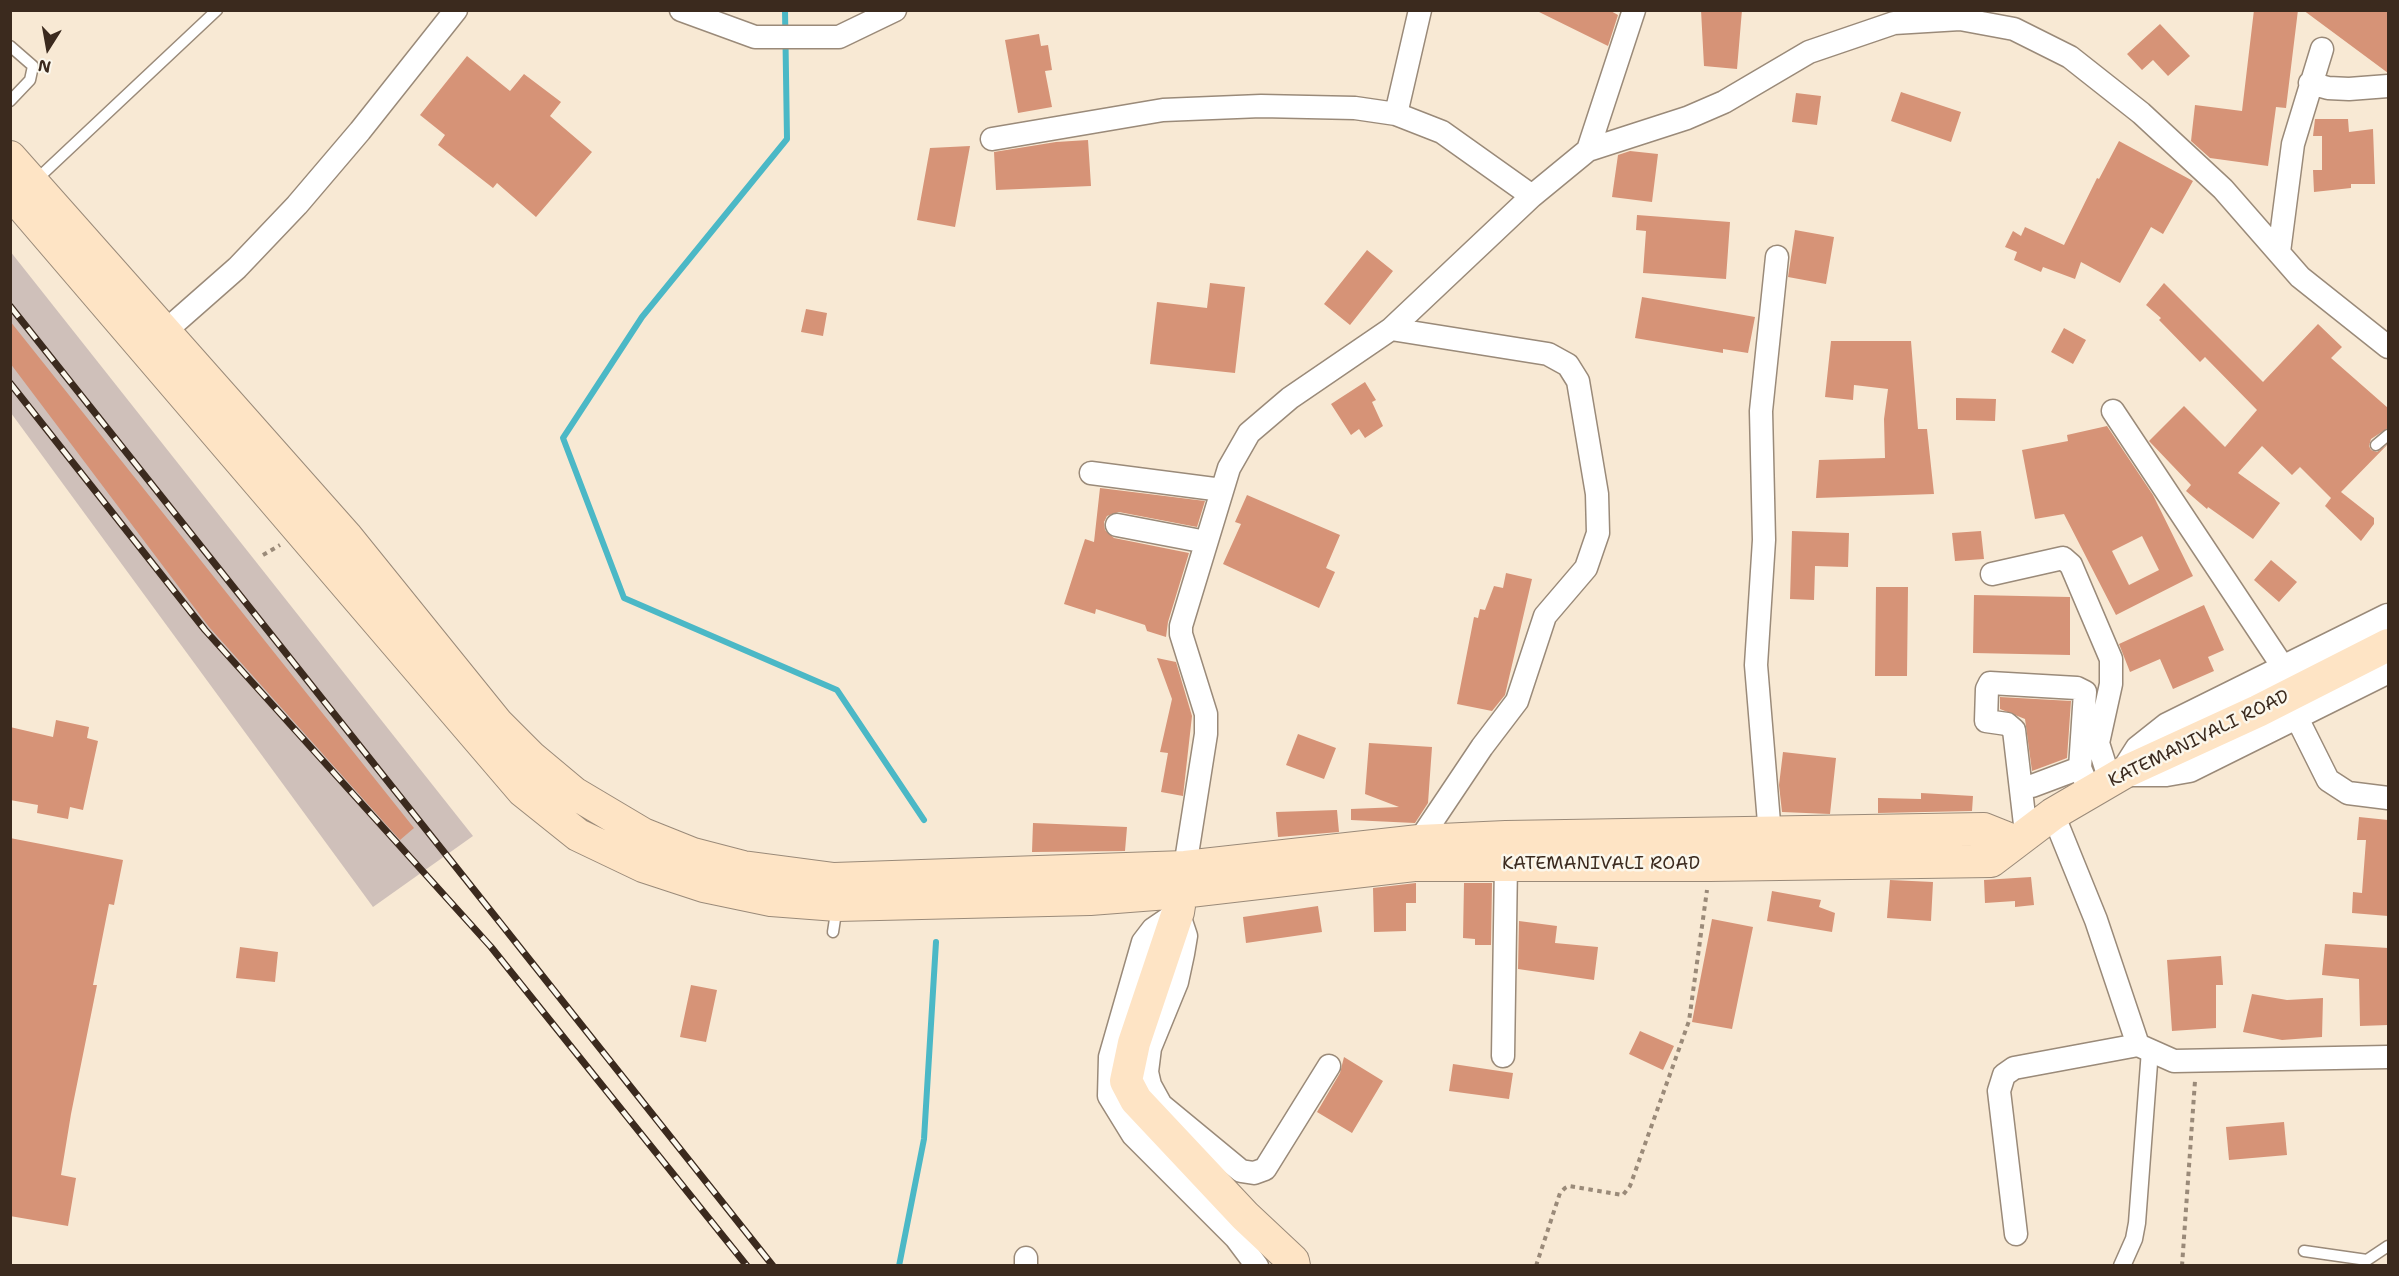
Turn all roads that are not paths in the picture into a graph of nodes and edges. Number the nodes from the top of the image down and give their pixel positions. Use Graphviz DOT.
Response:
graph roads {
  1 [pos="217,10"];
  2 [pos="456,10"];
  3 [pos="681,10"];
  4 [pos="895,10"];
  5 [pos="1420,10"];
  6 [pos="1634,10"];
  7 [pos="1951,15"];
  8 [pos="10,46"];
  9 [pos="2322,49"];
  10 [pos="2310,83"];
  11 [pos="2388,86"];
  12 [pos="10,101"];
  13 [pos="1396,114"];
  14 [pos="992,139"];
  15 [pos="1588,150"];
  16 [pos="10,156"];
  17 [pos="20,191"];
  18 [pos="1532,196"];
  19 [pos="2279,252"];
  20 [pos="1778,257"];
  21 [pos="1391,329"];
  22 [pos="155,340"];
  23 [pos="2388,347"];
  24 [pos="2113,411"];
  25 [pos="2388,435"];
  26 [pos="2376,445"];
  27 [pos="1091,473"];
  28 [pos="1222,490"];
  29 [pos="1117,525"];
  30 [pos="1206,542"];
  31 [pos="1992,574"];
  32 [pos="2388,618"];
  33 [pos="2388,645"];
  34 [pos="2388,669"];
  35 [pos="2284,670"];
  36 [pos="2296,716"];
  37 [pos="2092,723"];
  38 [pos="2101,778"];
  39 [pos="2032,786"];
  40 [pos="2388,798"];
  41 [pos="2053,814"];
  42 [pos="1770,834"];
  43 [pos="2020,837"];
  44 [pos="1419,841"];
  45 [pos="1506,863"];
  46 [pos="1772,864"];
  47 [pos="1182,890"];
  48 [pos="2144,1048"];
  49 [pos="1503,1056"];
  50 [pos="2388,1057"];
  51 [pos="1329,1066"];
  52 [pos="2016,1234"];
  53 [pos="2388,1246"];
  54 [pos="2304,1251"];
  55 [pos="1257,1266"];
  56 [pos="1294,1266"];
  57 [pos="2122,1266"];
  1 -- 17 [label="lane"];
  2 -- 22 [label="street"];
  3 -- 4 [label="street"];
  5 -- 13 [label="street"];
  6 -- 15 [label="street"];
  7 -- 15 [label="street"];
  7 -- 19 [label="street"];
  8 -- 12 [label="lane"];
  9 -- 10 [label="street"];
  10 -- 11 [label="street"];
  10 -- 19 [label="street"];
  13 -- 14 [label="street"];
  13 -- 18 [label="street"];
  15 -- 18 [label="street"];
  16 -- 17 [label="main road"];
  17 -- 22 [label="main road"];
  18 -- 21 [label="street"];
  19 -- 23 [label="street"];
  20 -- 42 [label="street"];
  21 -- 28 [label="street"];
  21 -- 44 [label="street"];
  22 -- 47 [label="main road"];
  24 -- 35 [label="street"];
  25 -- 26 [label="lane"];
  27 -- 28 [label="street"];
  28 -- 30 [label="street"];
  29 -- 30 [label="street"];
  30 -- 47 [label="street"];
  31 -- 37 [label="street"];
  32 -- 35 [label="street"];
  33 -- 38 [label="main road, KATEMANIVALI ROAD"];
  34 -- 36 [label="street"];
  35 -- 38 [label="street"];
  36 -- 38 [label="street"];
  36 -- 40 [label="street"];
  37 -- 38 [label="street"];
  37 -- 38 [label="street"];
  37 -- 43 [label="street"];
  38 -- 39 [label="street"];
  38 -- 41 [label="main road, KATEMANIVALI ROAD"];
  41 -- 43 [label="main road, KATEMANIVALI ROAD"];
  41 -- 48 [label="street"];
  42 -- 43 [label="main road, KATEMANIVALI ROAD"];
  42 -- 44 [label="main road, KATEMANIVALI ROAD"];
  42 -- 46 [label="street"];
  43 -- 46 [label="main road, KATEMANIVALI ROAD"];
  44 -- 47 [label="main road, KATEMANIVALI ROAD"];
  45 -- 46 [label="main road, KATEMANIVALI ROAD"];
  45 -- 47 [label="main road, KATEMANIVALI ROAD"];
  45 -- 49 [label="street"];
  47 -- 51 [label="street"];
  47 -- 55 [label="street"];
  47 -- 56 [label="main road"];
  48 -- 50 [label="street"];
  48 -- 52 [label="street"];
  48 -- 57 [label="street"];
  53 -- 54 [label="lane"];
}
